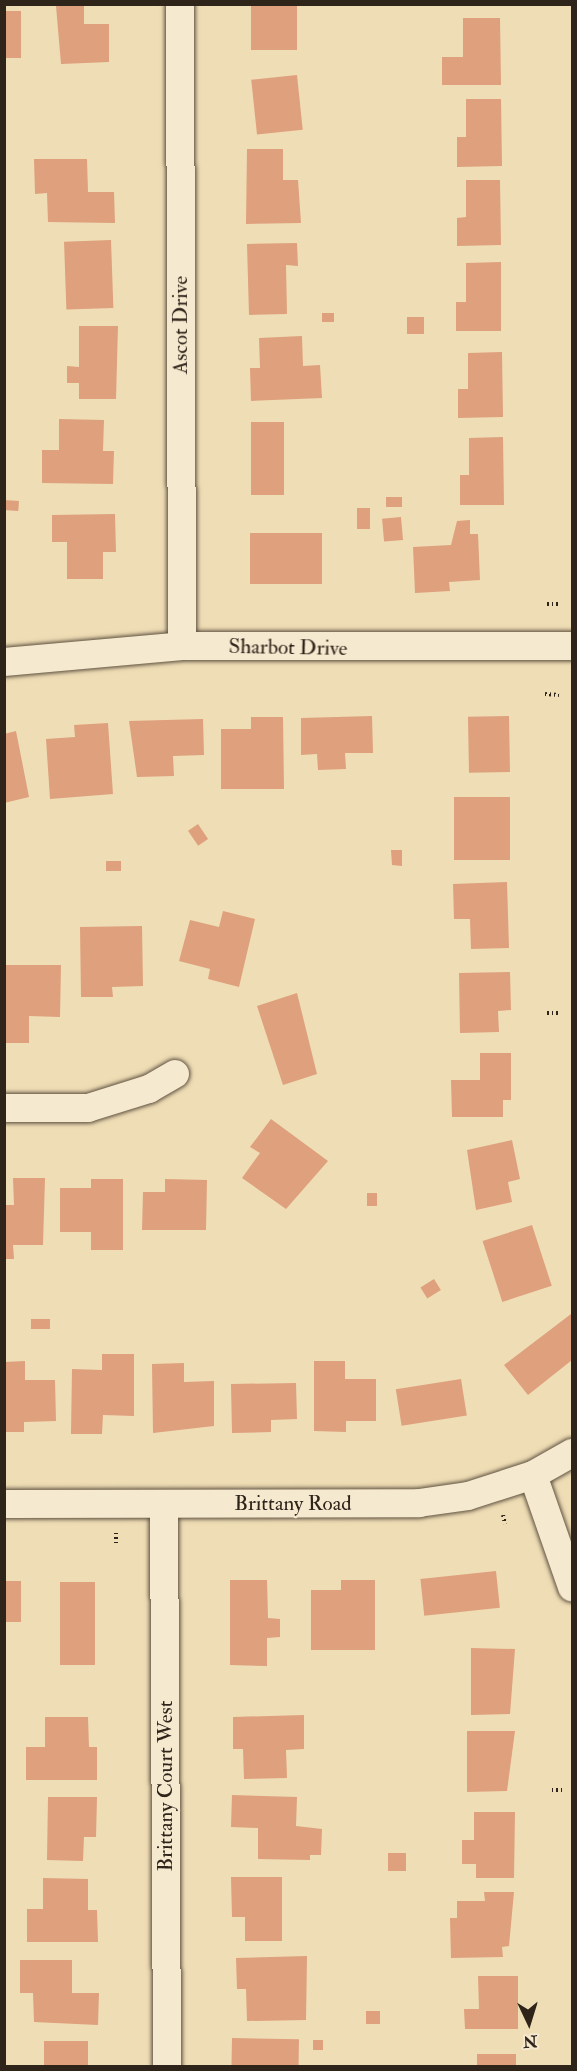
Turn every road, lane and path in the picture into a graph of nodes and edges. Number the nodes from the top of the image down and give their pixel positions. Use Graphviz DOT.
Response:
graph roads {
  1 [pos="180,4"];
  2 [pos="547,604"];
  3 [pos="559,604"];
  4 [pos="182,646"];
  5 [pos="573,646"];
  6 [pos="4,662"];
  7 [pos="545,694"];
  8 [pos="559,695"];
  9 [pos="547,1012"];
  10 [pos="560,1013"];
  11 [pos="175,1074"];
  12 [pos="4,1108"];
  13 [pos="573,1453"];
  14 [pos="533,1475"];
  15 [pos="4,1504"];
  16 [pos="164,1505"];
  17 [pos="116,1529"];
  18 [pos="116,1543"];
  19 [pos="573,1587"];
  20 [pos="552,1790"];
  21 [pos="564,1790"];
  22 [pos="167,2067"];
  1 -- 4 [label="street, Ascot Drive"];
  2 -- 3 [label="path"];
  4 -- 5 [label="street, Sharbot Drive"];
  4 -- 6 [label="street, Sharbot Drive"];
  7 -- 8 [label="path"];
  9 -- 10 [label="path"];
  11 -- 12 [label="street"];
  13 -- 14 [label="street, Brittany Road"];
  14 -- 16 [label="street, Brittany Road"];
  14 -- 19 [label="street"];
  15 -- 16 [label="street, Brittany Road"];
  16 -- 22 [label="street, Brittany Court West"];
  17 -- 18 [label="path"];
  20 -- 21 [label="path"];
}
